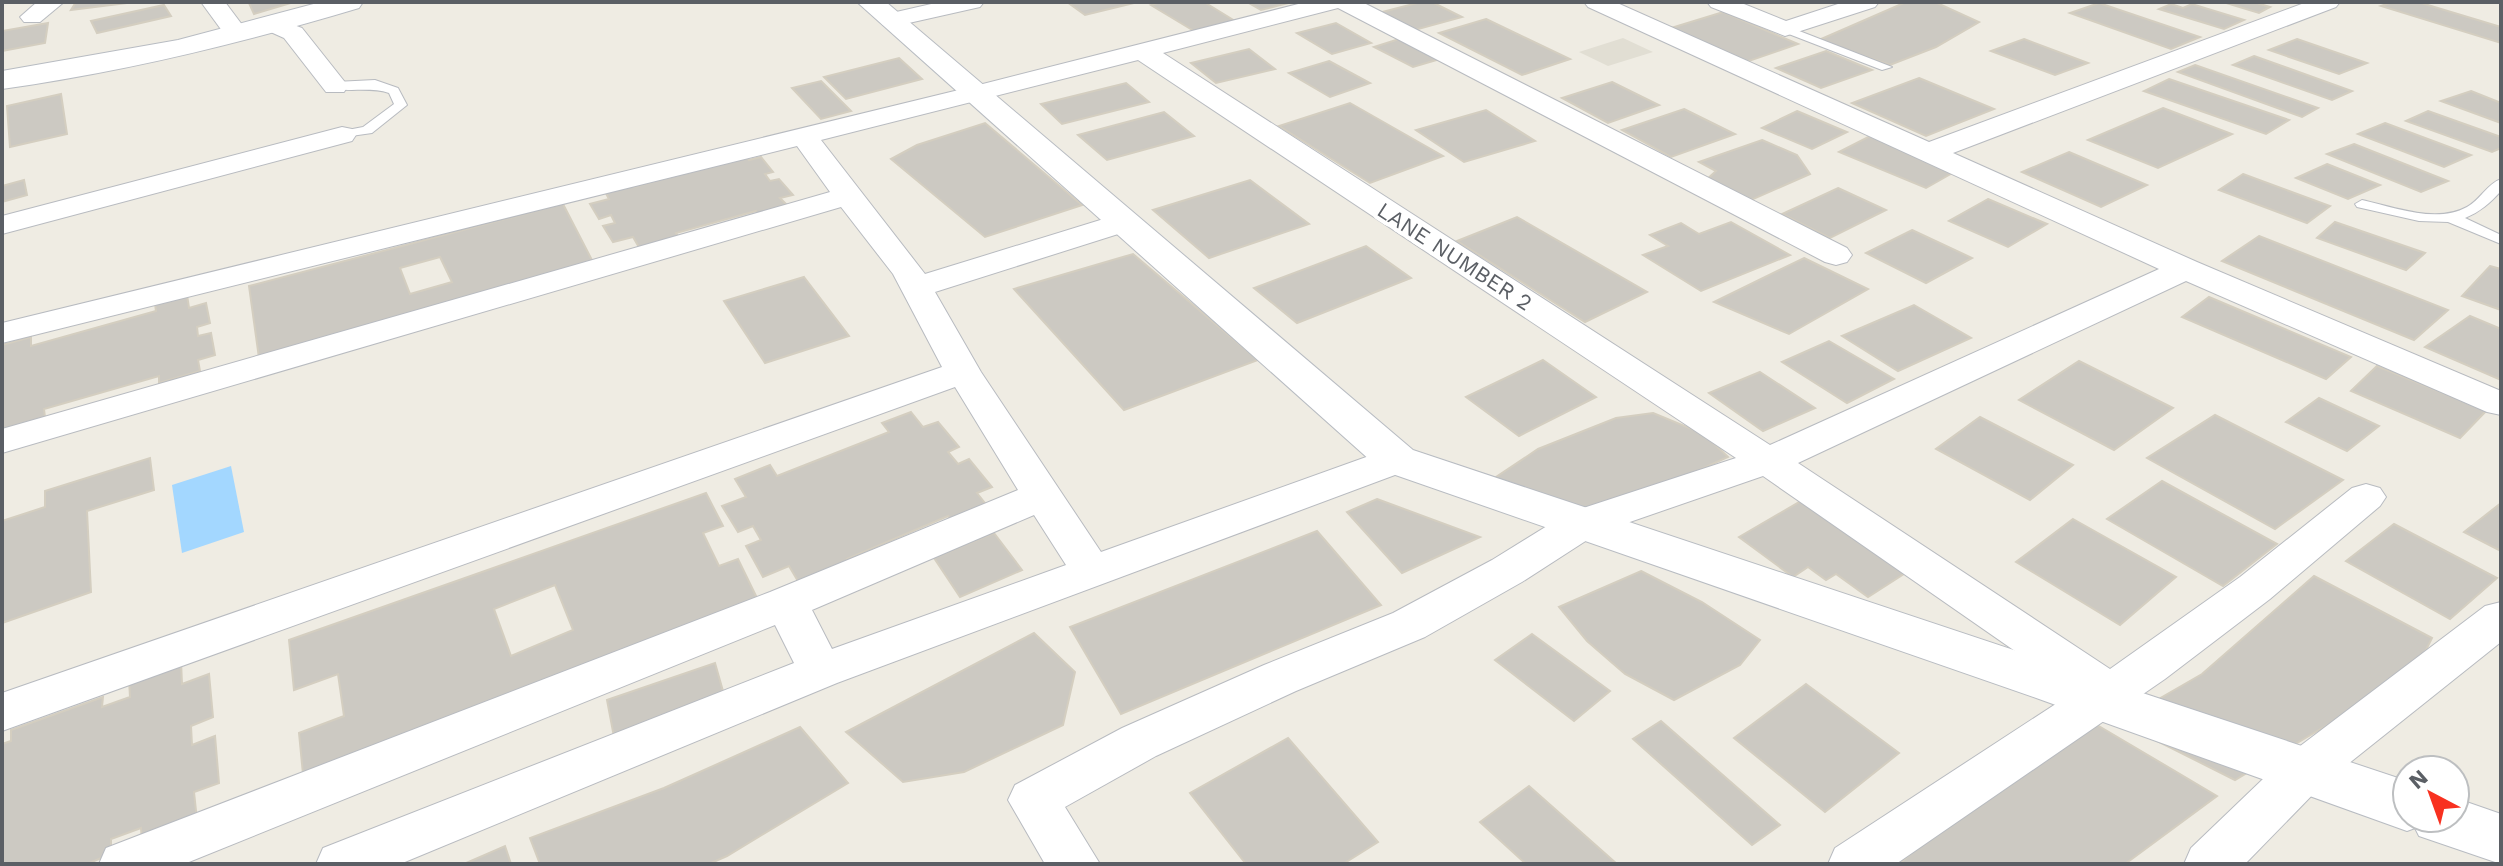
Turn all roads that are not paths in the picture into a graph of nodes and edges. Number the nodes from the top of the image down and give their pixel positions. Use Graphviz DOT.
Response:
graph roads {
  1 [pos="52,2"];
  2 [pos="213,2"];
  3 [pos="350,2"];
  4 [pos="972,2"];
  5 [pos="1334,2"];
  6 [pos="1344,2"];
  7 [pos="1596,2"];
  8 [pos="1719,2"];
  9 [pos="1867,2"];
  10 [pos="2328,2"];
  11 [pos="880,11"];
  12 [pos="32,17"];
  13 [pos="272,24"];
  14 [pos="1785,29"];
  15 [pos="237,34"];
  16 [pos="1142,51"];
  17 [pos="1886,67"];
  18 [pos="2,80"];
  19 [pos="335,86"];
  20 [pos="975,94"];
  21 [pos="342,135"];
  22 [pos="804,136"];
  23 [pos="1929,152"];
  24 [pos="2501,183"];
  25 [pos="848,196"];
  26 [pos="2362,204"];
  27 [pos="1113,213"];
  28 [pos="2449,217"];
  29 [pos="2,225"];
  30 [pos="2501,240"];
  31 [pos="1836,255"];
  32 [pos="2186,269"];
  33 [pos="912,279"];
  34 [pos="2,333"];
  35 [pos="963,372"];
  36 [pos="2500,404"];
  37 [pos="2,441"];
  38 [pos="1397,460"];
  39 [pos="1768,461"];
  40 [pos="1042,496"];
  41 [pos="2366,497"];
  42 [pos="1583,523"];
  43 [pos="1092,571"];
  44 [pos="786,603"];
  45 [pos="2501,618"];
  46 [pos="821,671"];
  47 [pos="2105,696"];
  48 [pos="2,712"];
  49 [pos="2305,770"];
  50 [pos="2391,800"];
  51 [pos="2471,829"];
  52 [pos="2501,840"];
  53 [pos="125,864"];
  54 [pos="342,864"];
  55 [pos="1074,864"];
  56 [pos="1854,864"];
  57 [pos="2210,864"];
  1 -- 12 [label="street"];
  2 -- 15 [label="street"];
  3 -- 13 [label="street"];
  4 -- 11 [label="street"];
  5 -- 16 [label="street"];
  6 -- 31 [label="street"];
  7 -- 23 [label="street"];
  8 -- 14 [label="street"];
  9 -- 14 [label="street"];
  10 -- 23 [label="street"];
  11 -- 20 [label="street"];
  13 -- 15 [label="street"];
  13 -- 19 [label="street"];
  14 -- 17 [label="lane"];
  15 -- 18 [label="street"];
  16 -- 20 [label="street"];
  16 -- 39 [label="street, LANE NUMBER 2"];
  19 -- 21 [label="lane"];
  20 -- 22 [label="street"];
  20 -- 27 [label="street"];
  21 -- 29 [label="street"];
  22 -- 25 [label="street"];
  22 -- 34 [label="street"];
  23 -- 32 [label="street"];
  24 -- 28 [label="lane"];
  25 -- 33 [label="street"];
  25 -- 37 [label="street"];
  26 -- 28 [label="lane"];
  27 -- 33 [label="street"];
  27 -- 38 [label="street"];
  28 -- 30 [label="lane"];
  32 -- 36 [label="street"];
  32 -- 39 [label="street"];
  33 -- 35 [label="street"];
  35 -- 40 [label="street"];
  35 -- 48 [label="street"];
  38 -- 42 [label="street"];
  38 -- 43 [label="street"];
  39 -- 42 [label="street"];
  39 -- 47 [label="street, LANE NUMBER 2"];
  40 -- 43 [label="street"];
  40 -- 44 [label="street"];
  41 -- 47 [label="street"];
  42 -- 47 [label="street"];
  42 -- 55 [label="street"];
  43 -- 46 [label="street"];
  44 -- 46 [label="street"];
  44 -- 53 [label="street"];
  45 -- 49 [label="street"];
  46 -- 54 [label="street"];
  47 -- 49 [label="street"];
  47 -- 56 [label="street"];
  49 -- 50 [label="street"];
  49 -- 57 [label="street"];
  51 -- 52 [label="street"];
}
